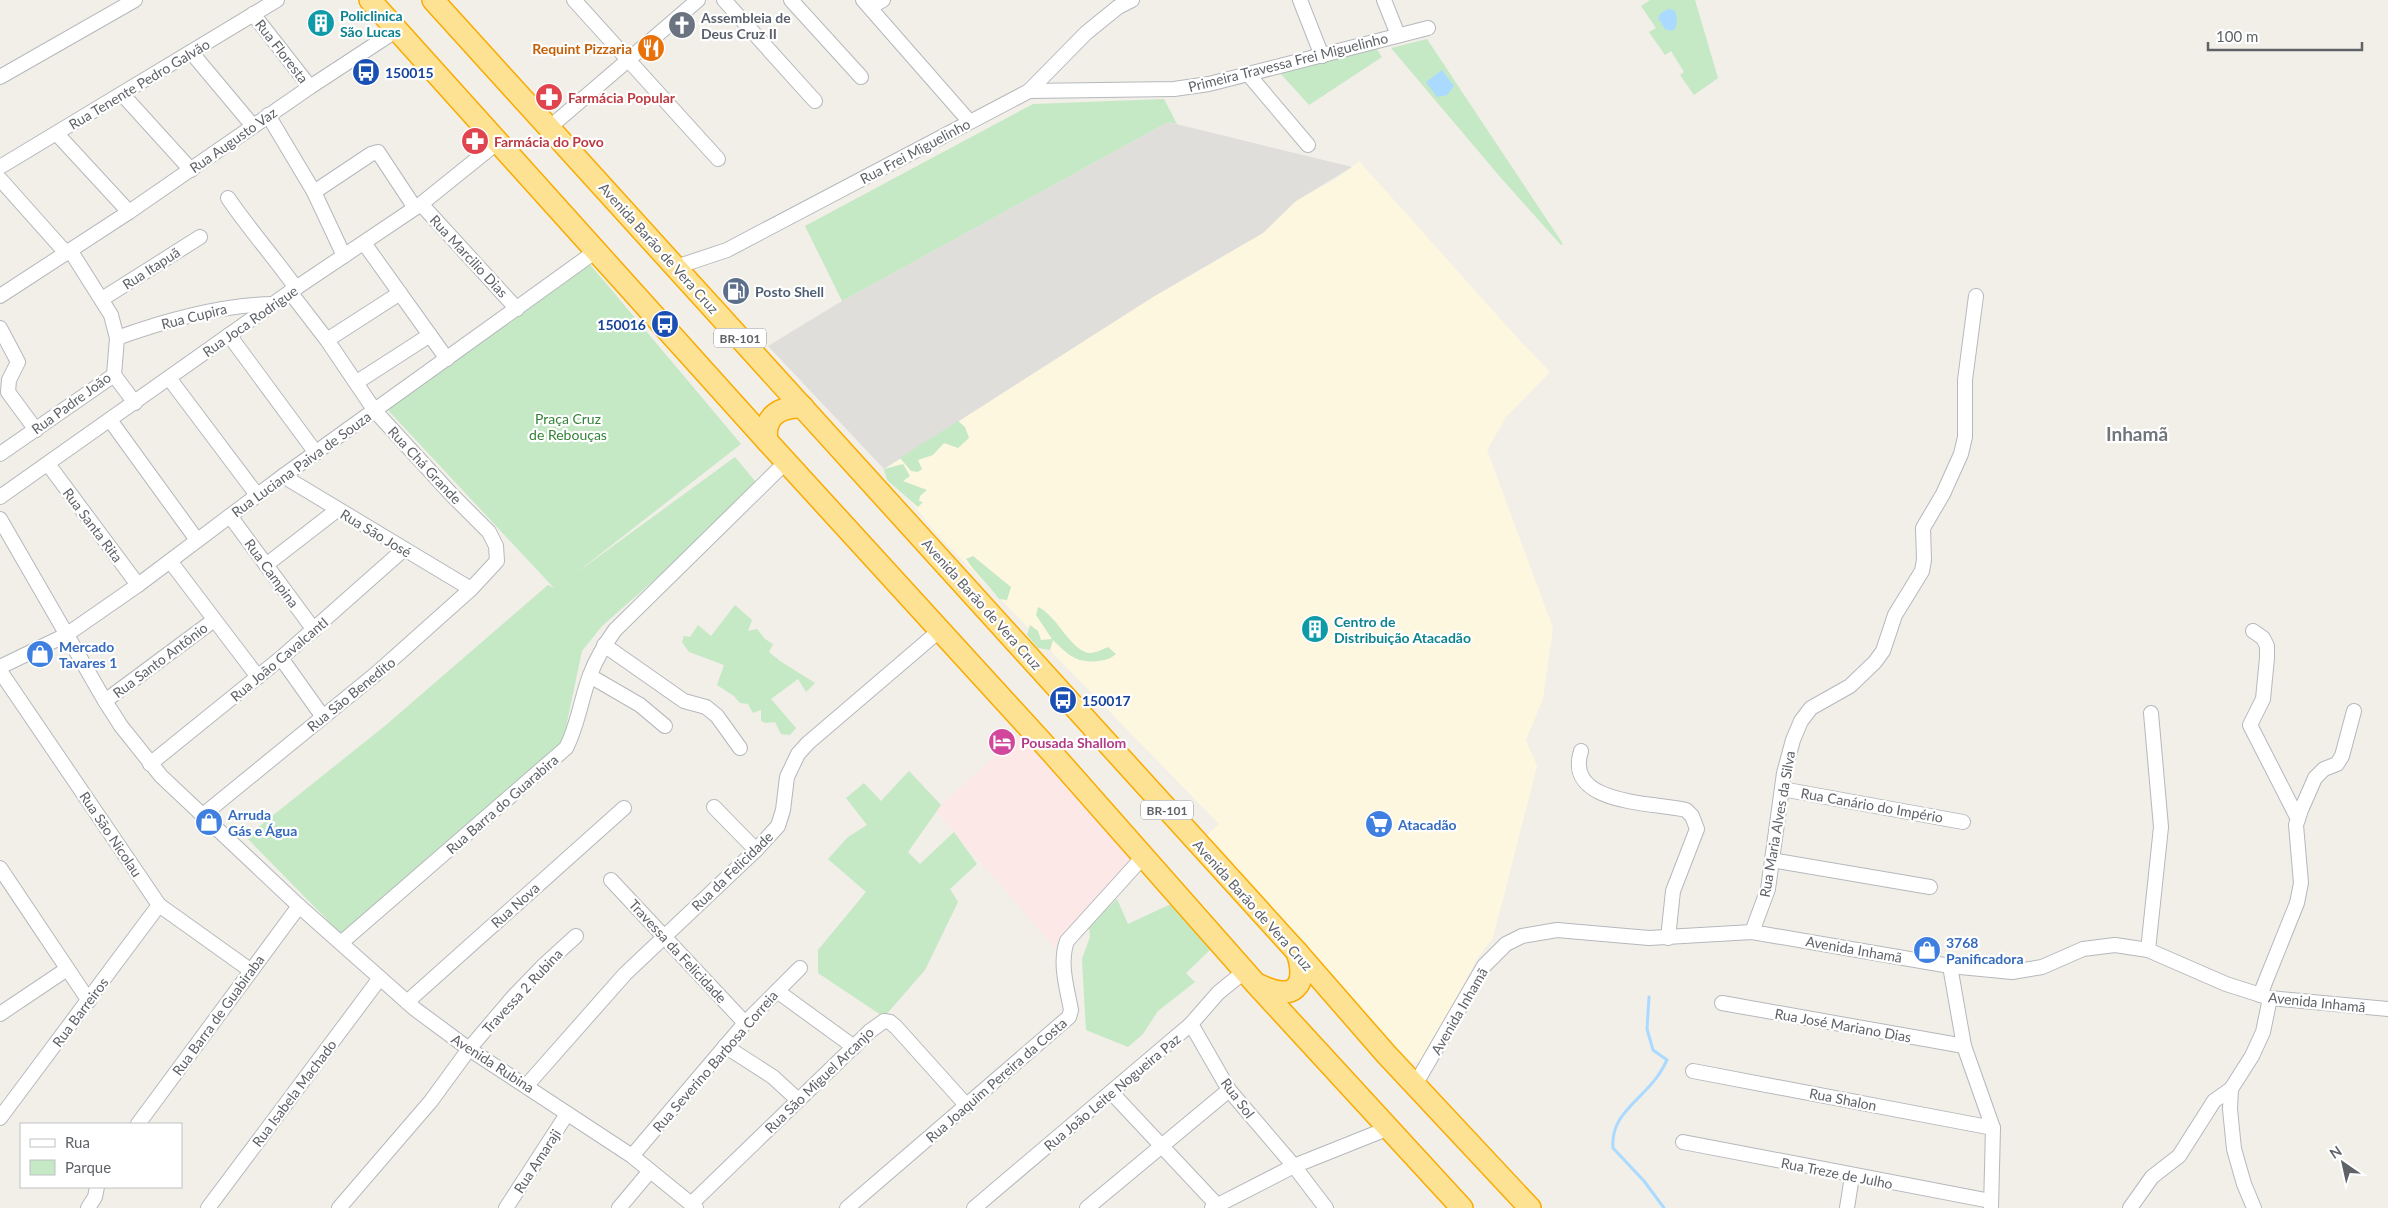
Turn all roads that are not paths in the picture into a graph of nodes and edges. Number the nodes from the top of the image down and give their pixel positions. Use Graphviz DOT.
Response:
graph roads {
  1 [pos="135,0"];
  2 [pos="277,0"];
  3 [pos="370,0"];
  4 [pos="433,0"];
  5 [pos="574,0"];
  6 [pos="698,0"];
  7 [pos="724,0"];
  8 [pos="791,0"];
  9 [pos="883,0"];
  10 [pos="1132,0"];
  11 [pos="1300,0"];
  12 [pos="1384,0"];
  13 [pos="866,4"];
  14 [pos="253,14"];
  15 [pos="1428,28"];
  16 [pos="397,30"];
  17 [pos="1398,35"];
  18 [pos="191,52"];
  19 [pos="1322,56"];
  20 [pos="628,60"];
  21 [pos="1248,74"];
  22 [pos="0,77"];
  23 [pos="861,77"];
  24 [pos="310,87"];
  25 [pos="1029,91"];
  26 [pos="122,94"];
  27 [pos="815,101"];
  28 [pos="268,116"];
  29 [pos="969,121"];
  30 [pos="253,126"];
  31 [pos="550,127"];
  32 [pos="57,134"];
  33 [pos="498,142"];
  34 [pos="1308,145"];
  35 [pos="718,159"];
  36 [pos="0,167"];
  37 [pos="191,170"];
  38 [pos="0,179"];
  39 [pos="314,192"];
  40 [pos="228,198"];
  41 [pos="418,206"];
  42 [pos="129,212"];
  43 [pos="200,236"];
  44 [pos="364,243"];
  45 [pos="596,251"];
  46 [pos="68,252"];
  47 [pos="344,256"];
  48 [pos="676,267"];
  49 [pos="293,290"];
  50 [pos="1,293"];
  51 [pos="400,293"];
  52 [pos="1976,296"];
  53 [pos="102,299"];
  54 [pos="273,304"];
  55 [pos="517,308"];
  56 [pos="0,328"];
  57 [pos="229,335"];
  58 [pos="430,335"];
  59 [pos="117,338"];
  60 [pos="327,340"];
  61 [pos="447,360"];
  62 [pos="114,376"];
  63 [pos="169,378"];
  64 [pos="357,382"];
  65 [pos="134,403"];
  66 [pos="803,407"];
  67 [pos="375,411"];
  68 [pos="110,420"];
  69 [pos="36,430"];
  70 [pos="766,441"];
  71 [pos="316,453"];
  72 [pos="0,454"];
  73 [pos="786,462"];
  74 [pos="48,464"];
  75 [pos="283,476"];
  76 [pos="257,495"];
  77 [pos="0,497"];
  78 [pos="337,510"];
  79 [pos="230,516"];
  80 [pos="2,526"];
  81 [pos="197,540"];
  82 [pos="403,550"];
  83 [pos="170,561"];
  84 [pos="266,565"];
  85 [pos="493,566"];
  86 [pos="138,585"];
  87 [pos="471,589"];
  88 [pos="214,620"];
  89 [pos="314,630"];
  90 [pos="939,631"];
  91 [pos="2253,631"];
  92 [pos="66,635"];
  93 [pos="604,645"];
  94 [pos="281,658"];
  95 [pos="0,667"];
  96 [pos="0,672"];
  97 [pos="590,676"];
  98 [pos="258,677"];
  99 [pos="104,701"];
  100 [pos="2354,711"];
  101 [pos="2151,713"];
  102 [pos="323,717"];
  103 [pos="665,726"];
  104 [pos="740,748"];
  105 [pos="1581,751"];
  106 [pos="150,764"];
  107 [pos="1782,789"];
  108 [pos="624,808"];
  109 [pos="714,808"];
  110 [pos="203,815"];
  111 [pos="2298,819"];
  112 [pos="1962,822"];
  113 [pos="756,850"];
  114 [pos="1143,857"];
  115 [pos="1772,860"];
  116 [pos="2,876"];
  117 [pos="611,880"];
  118 [pos="1930,887"];
  119 [pos="160,905"];
  120 [pos="299,906"];
  121 [pos="1752,932"];
  122 [pos="576,936"];
  123 [pos="664,936"];
  124 [pos="1668,938"];
  125 [pos="342,943"];
  126 [pos="2148,950"];
  127 [pos="1297,952"];
  128 [pos="1950,966"];
  129 [pos="800,968"];
  130 [pos="67,969"];
  131 [pos="250,970"];
  132 [pos="1251,977"];
  133 [pos="380,978"];
  134 [pos="777,991"];
  135 [pos="2265,996"];
  136 [pos="89,1001"];
  137 [pos="407,1002"];
  138 [pos="1722,1003"];
  139 [pos="2388,1009"];
  140 [pos="0,1014"];
  141 [pos="745,1022"];
  142 [pos="1191,1024"];
  143 [pos="725,1046"];
  144 [pos="1964,1046"];
  145 [pos="854,1047"];
  146 [pos="469,1049"];
  147 [pos="1693,1071"];
  148 [pos="526,1084"];
  149 [pos="1415,1085"];
  150 [pos="2231,1089"];
  151 [pos="1229,1090"];
  152 [pos="1111,1092"];
  153 [pos="798,1100"];
  154 [pos="967,1106"];
  155 [pos="567,1114"];
  156 [pos="0,1118"];
  157 [pos="139,1123"];
  158 [pos="1389,1128"];
  159 [pos="1993,1128"];
  160 [pos="1683,1142"];
  161 [pos="1162,1146"];
  162 [pos="632,1156"];
  163 [pos="1294,1166"];
  164 [pos="650,1170"];
  165 [pos="1852,1176"];
  166 [pos="97,1188"];
  167 [pos="1991,1205"];
  168 [pos="693,1206"];
  169 [pos="1215,1206"];
  170 [pos="88,1208"];
  171 [pos="208,1208"];
  172 [pos="339,1208"];
  173 [pos="506,1208"];
  174 [pos="619,1208"];
  175 [pos="847,1208"];
  176 [pos="974,1208"];
  177 [pos="1087,1208"];
  178 [pos="1326,1208"];
  179 [pos="1462,1208"];
  180 [pos="1530,1208"];
  181 [pos="1846,1208"];
  182 [pos="2130,1208"];
  183 [pos="2254,1208"];
  1 -- 22 [label="street"];
  2 -- 14 [label="street, Rua Tenente Pedro Galvão"];
  3 -- 16 [label="highway"];
  4 -- 31 [label="highway, Avenida Barão de Vera Cruz / BR-101"];
  5 -- 20 [label="street"];
  6 -- 20 [label="street"];
  7 -- 27 [label="street"];
  8 -- 23 [label="street"];
  9 -- 13 [label="street"];
  10 -- 25 [label="street, Rua Frei Miguelinho"];
  11 -- 19 [label="street"];
  12 -- 17 [label="street"];
  13 -- 29 [label="street"];
  14 -- 18 [label="street, Rua Tenente Pedro Galvão"];
  14 -- 24 [label="street, Rua Floresta"];
  15 -- 17 [label="street, Primeira Travessa Frei Miguelinho"];
  16 -- 24 [label="street, Rua Augusto Vaz"];
  16 -- 33 [label="highway"];
  17 -- 19 [label="street, Primeira Travessa Frei Miguelinho"];
  18 -- 26 [label="street, Rua Tenente Pedro Galvão"];
  18 -- 30 [label="street"];
  19 -- 21 [label="street, Primeira Travessa Frei Miguelinho"];
  20 -- 31 [label="street"];
  20 -- 35 [label="street"];
  21 -- 25 [label="street, Primeira Travessa Frei Miguelinho"];
  21 -- 34 [label="street"];
  24 -- 28 [label="street, Rua Augusto Vaz"];
  25 -- 29 [label="street, Rua Frei Miguelinho"];
  26 -- 32 [label="street, Rua Tenente Pedro Galvão"];
  26 -- 37 [label="street"];
  28 -- 30 [label="street, Rua Augusto Vaz"];
  28 -- 39 [label="street"];
  29 -- 48 [label="street, Rua Frei Miguelinho"];
  30 -- 37 [label="street, Rua Augusto Vaz"];
  31 -- 48 [label="highway, Avenida Barão de Vera Cruz / BR-101"];
  32 -- 36 [label="street, Rua Tenente Pedro Galvão"];
  32 -- 42 [label="street"];
  33 -- 41 [label="street, Rua Joca Rodrigue"];
  33 -- 45 [label="highway"];
  37 -- 42 [label="street, Rua Augusto Vaz"];
  38 -- 46 [label="street, Rua Padre João"];
  39 -- 41 [label="street, Rua Marcilio Dias"];
  39 -- 47 [label="street"];
  40 -- 49 [label="street, Rua Chá Grande"];
  41 -- 44 [label="street, Rua Joca Rodrigue"];
  41 -- 55 [label="street, Rua Marcilio Dias"];
  42 -- 46 [label="street, Rua Augusto Vaz"];
  43 -- 53 [label="street, Rua Itapuã"];
  44 -- 47 [label="street, Rua Joca Rodrigue"];
  44 -- 51 [label="street"];
  45 -- 55 [label="street, Rua Luciana Paiva de Souza"];
  45 -- 70 [label="highway"];
  46 -- 50 [label="street, Rua Augusto Vaz"];
  46 -- 53 [label="street, Rua Padre João"];
  47 -- 49 [label="street, Rua Joca Rodrigue"];
  48 -- 66 [label="highway, Avenida Barão de Vera Cruz / BR-101"];
  49 -- 54 [label="street, Rua Joca Rodrigue"];
  49 -- 60 [label="street, Rua Chá Grande"];
  51 -- 58 [label="street"];
  51 -- 60 [label="street"];
  52 -- 107 [label="street, Rua Maria Alves da Silva"];
  53 -- 59 [label="street, Rua Padre João"];
  54 -- 57 [label="street, Rua Joca Rodrigue"];
  54 -- 59 [label="street, Rua Cupira"];
  55 -- 61 [label="street, Rua Luciana Paiva de Souza"];
  56 -- 69 [label="street"];
  57 -- 63 [label="street, Rua Joca Rodrigue"];
  57 -- 71 [label="street"];
  58 -- 61 [label="street"];
  58 -- 64 [label="street"];
  59 -- 62 [label="street, Rua Padre João"];
  60 -- 64 [label="street, Rua Chá Grande"];
  61 -- 67 [label="street, Rua Luciana Paiva de Souza"];
  62 -- 65 [label="street"];
  62 -- 69 [label="street, Rua Padre João"];
  63 -- 65 [label="street, Rua Joca Rodrigue"];
  63 -- 76 [label="street"];
  64 -- 67 [label="street, Rua Chá Grande"];
  65 -- 68 [label="street, Rua Joca Rodrigue"];
  66 -- 70 [label="highway"];
  66 -- 127 [label="highway, Avenida Barão de Vera Cruz / BR-101"];
  67 -- 71 [label="street, Rua Luciana Paiva de Souza"];
  67 -- 85 [label="street, Rua Chá Grande"];
  68 -- 74 [label="street, Rua Joca Rodrigue"];
  68 -- 81 [label="street"];
  69 -- 72 [label="street, Rua Padre João"];
  70 -- 73 [label="highway"];
  71 -- 75 [label="street, Rua Luciana Paiva de Souza"];
  73 -- 90 [label="highway"];
  73 -- 93 [label="street, Rua Barra do Guarabira"];
  74 -- 77 [label="street, Rua Joca Rodrigue"];
  74 -- 86 [label="street, Rua Santa Rita"];
  75 -- 76 [label="street, Rua Luciana Paiva de Souza"];
  75 -- 78 [label="street, Rua São José"];
  76 -- 79 [label="street, Rua Luciana Paiva de Souza"];
  78 -- 82 [label="street, Rua São José"];
  78 -- 84 [label="street"];
  79 -- 81 [label="street, Rua Luciana Paiva de Souza"];
  79 -- 84 [label="street, Rua Campina"];
  80 -- 92 [label="street, Avenida Rubina"];
  81 -- 83 [label="street, Rua Luciana Paiva de Souza"];
  82 -- 87 [label="street, Rua São José"];
  82 -- 89 [label="street, Rua João CavalcantI"];
  83 -- 86 [label="street, Rua Luciana Paiva de Souza"];
  83 -- 88 [label="street"];
  84 -- 89 [label="street, Rua Campina"];
  85 -- 87 [label="street, Rua São Benedito"];
  86 -- 92 [label="street, Rua Luciana Paiva de Souza"];
  87 -- 102 [label="street, Rua São Benedito"];
  88 -- 98 [label="street"];
  88 -- 99 [label="street, Rua Santo Antônio"];
  89 -- 94 [label="street, Rua João CavalcantI"];
  90 -- 113 [label="street, Rua da Felicidade"];
  90 -- 114 [label="highway"];
  91 -- 111 [label="street"];
  92 -- 95 [label="street, Rua Luciana Paiva de Souza"];
  92 -- 99 [label="street, Avenida Rubina"];
  93 -- 97 [label="street, Rua Barra do Guarabira"];
  93 -- 104 [label="street"];
  94 -- 98 [label="street, Rua João CavalcantI"];
  94 -- 102 [label="street"];
  96 -- 119 [label="street, Rua São Nicolau"];
  97 -- 103 [label="street"];
  97 -- 125 [label="street, Rua Barra do Guarabira"];
  98 -- 106 [label="street, Rua João CavalcantI"];
  99 -- 106 [label="street, Avenida Rubina"];
  100 -- 111 [label="street"];
  101 -- 126 [label="street"];
  102 -- 110 [label="street, Rua São Benedito"];
  105 -- 124 [label="street"];
  106 -- 110 [label="street, Avenida Rubina"];
  107 -- 112 [label="street, Rua Canário do Império"];
  107 -- 115 [label="street, Rua Maria Alves da Silva"];
  108 -- 137 [label="street, Rua Nova"];
  109 -- 113 [label="street"];
  110 -- 120 [label="street, Avenida Rubina"];
  111 -- 135 [label="street"];
  113 -- 123 [label="street, Rua da Felicidade"];
  114 -- 132 [label="highway"];
  114 -- 154 [label="street, Rua Joaquim Pereira da Costa"];
  115 -- 118 [label="street"];
  115 -- 121 [label="street, Rua Maria Alves da Silva"];
  116 -- 130 [label="street"];
  117 -- 123 [label="street, Travessa da Felicidade"];
  119 -- 131 [label="street, Rua São Nicolau"];
  119 -- 136 [label="street, Rua Barreiros"];
  120 -- 125 [label="street, Avenida Rubina"];
  120 -- 131 [label="street, Rua Barra de Guabiraba"];
  121 -- 124 [label="street, Avenida Inhamã"];
  121 -- 128 [label="street, Avenida Inhamã"];
  122 -- 146 [label="street, Travessa 2 Rubina"];
  123 -- 141 [label="street, Travessa da Felicidade"];
  123 -- 148 [label="street, Rua da Felicidade"];
  124 -- 149 [label="street, Avenida Inhamã"];
  125 -- 133 [label="street, Avenida Rubina"];
  126 -- 128 [label="street, Avenida Inhamã"];
  126 -- 135 [label="street, Avenida Inhamã"];
  127 -- 132 [label="highway"];
  127 -- 149 [label="highway, Avenida Barão de Vera Cruz / BR-101"];
  128 -- 144 [label="street"];
  129 -- 134 [label="street, Rua Severino Barbosa Correia"];
  130 -- 136 [label="street"];
  130 -- 140 [label="street"];
  131 -- 157 [label="street, Rua Barra de Guabiraba"];
  132 -- 142 [label="street, Rua João Leite Nogueira Paz"];
  132 -- 158 [label="highway"];
  133 -- 137 [label="street, Avenida Rubina"];
  133 -- 171 [label="street, Rua Isabela Machado"];
  134 -- 141 [label="street, Rua Severino Barbosa Correia"];
  134 -- 145 [label="street"];
  135 -- 139 [label="street, Avenida Inhamã"];
  135 -- 150 [label="street"];
  136 -- 156 [label="street, Rua Barreiros"];
  137 -- 146 [label="street, Avenida Rubina"];
  138 -- 144 [label="street, Rua José Mariano Dias"];
  141 -- 143 [label="street, Rua Severino Barbosa Correia"];
  142 -- 151 [label="street, Rua Sol"];
  142 -- 152 [label="street, Rua João Leite Nogueira Paz"];
  143 -- 153 [label="street"];
  143 -- 162 [label="street, Rua Severino Barbosa Correia"];
  144 -- 159 [label="street"];
  145 -- 153 [label="street, Rua São Miguel Arcanjo"];
  145 -- 154 [label="street, Rua São Miguel Arcanjo"];
  146 -- 148 [label="street, Avenida Rubina"];
  146 -- 172 [label="street, Travessa 2 Rubina"];
  147 -- 159 [label="street, Rua Shalon"];
  148 -- 155 [label="street, Avenida Rubina"];
  149 -- 180 [label="highway, Avenida Barão de Vera Cruz / BR-101"];
  150 -- 182 [label="street"];
  150 -- 183 [label="street"];
  151 -- 161 [label="street"];
  151 -- 163 [label="street, Rua Sol"];
  152 -- 161 [label="street"];
  152 -- 176 [label="street, Rua João Leite Nogueira Paz"];
  153 -- 168 [label="street, Rua São Miguel Arcanjo"];
  154 -- 175 [label="street, Rua Joaquim Pereira da Costa"];
  155 -- 162 [label="street, Avenida Rubina"];
  155 -- 173 [label="street, Rua Amaraji"];
  158 -- 163 [label="street"];
  158 -- 179 [label="highway"];
  159 -- 167 [label="street"];
  160 -- 165 [label="street, Rua Treze de Julho"];
  161 -- 169 [label="street"];
  161 -- 177 [label="street"];
  162 -- 164 [label="street, Avenida Rubina"];
  163 -- 169 [label="street"];
  163 -- 178 [label="street, Rua Sol"];
  164 -- 168 [label="street, Avenida Rubina"];
  164 -- 174 [label="street"];
  165 -- 167 [label="street, Rua Treze de Julho"];
  165 -- 181 [label="street"];
  166 -- 170 [label="street"];
}
